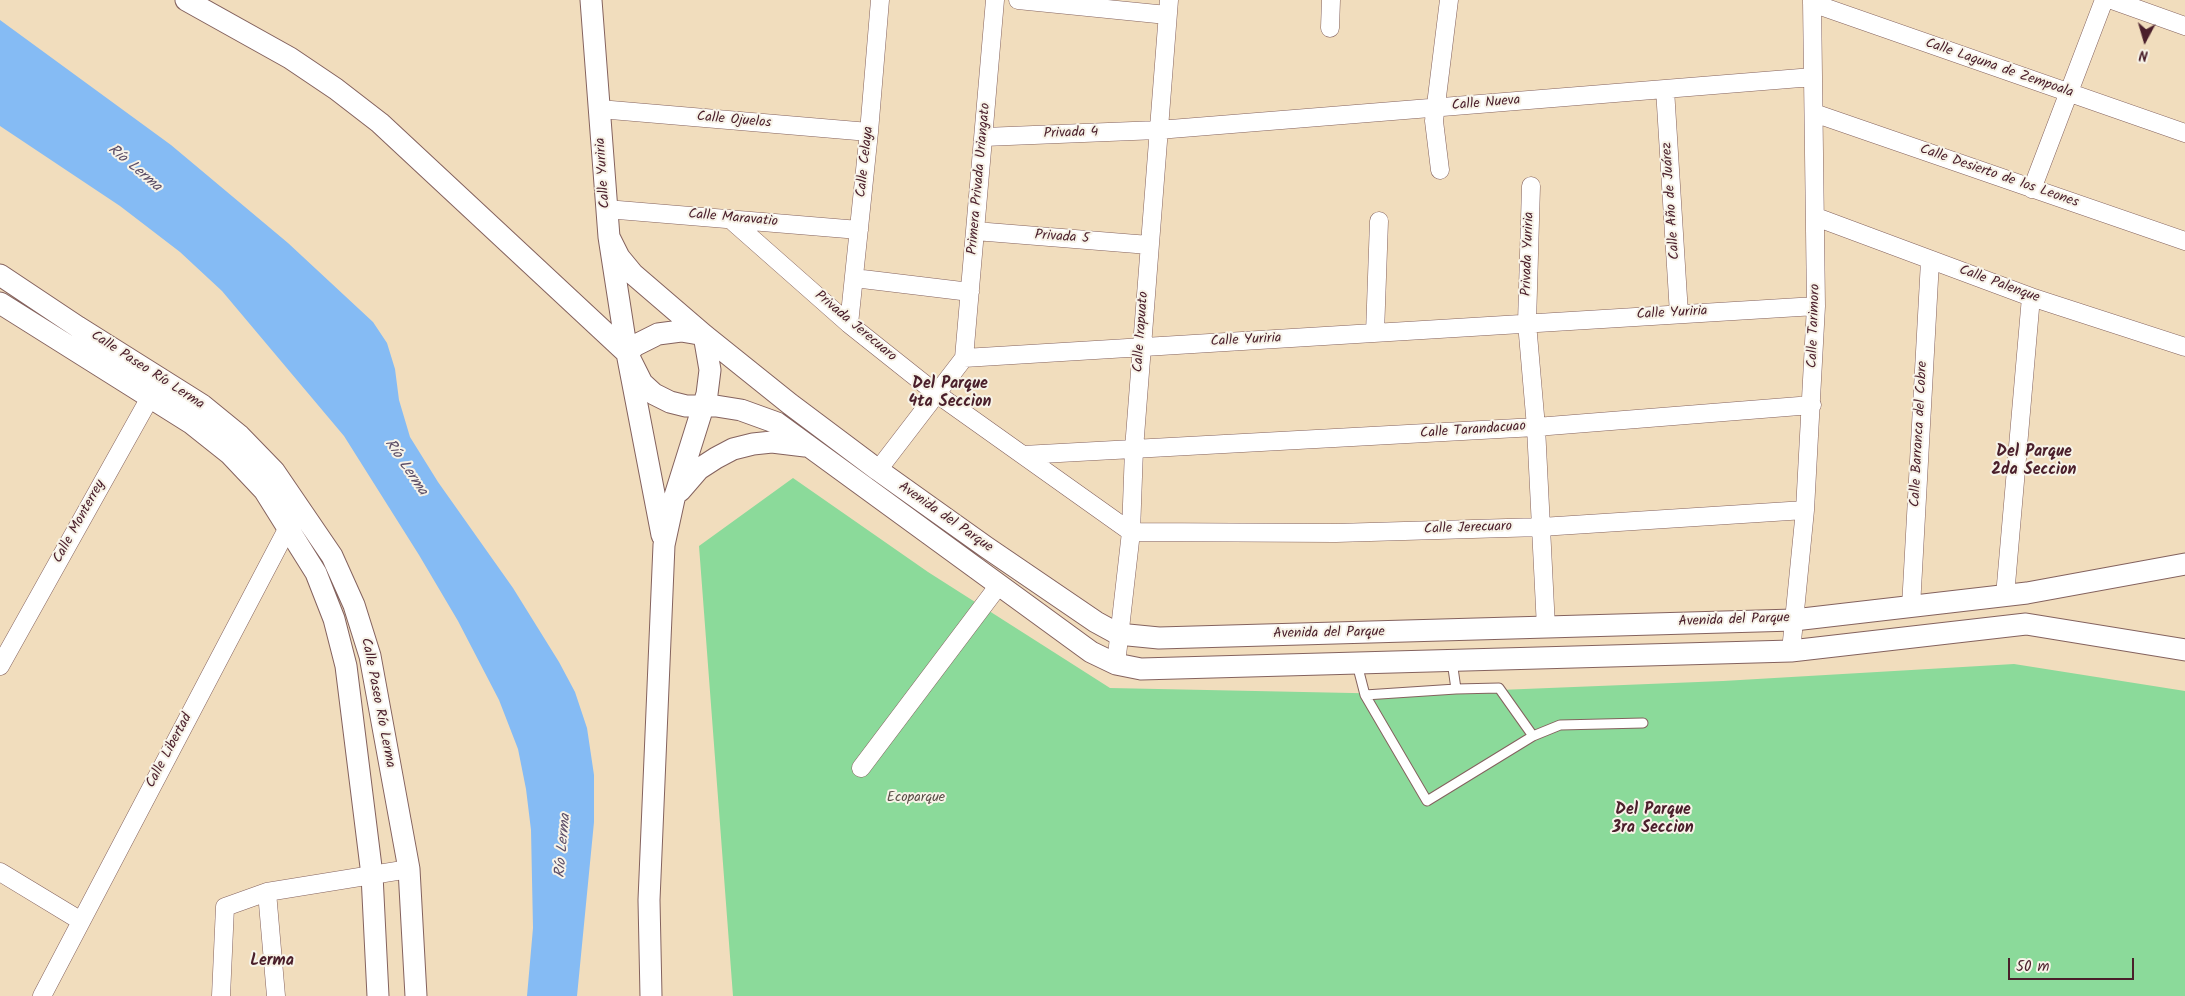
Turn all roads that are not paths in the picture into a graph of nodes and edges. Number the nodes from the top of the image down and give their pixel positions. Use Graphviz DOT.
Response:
graph roads {
  1 [pos="591,0"];
  2 [pos="880,0"];
  3 [pos="996,0"];
  4 [pos="1018,0"];
  5 [pos="1331,0"];
  6 [pos="1449,0"];
  7 [pos="2104,0"];
  8 [pos="2112,0"];
  9 [pos="192,1"];
  10 [pos="1812,2"];
  11 [pos="1168,8"];
  12 [pos="2185,26"];
  13 [pos="1330,28"];
  14 [pos="1813,77"];
  15 [pos="1665,89"];
  16 [pos="2068,93"];
  17 [pos="1435,108"];
  18 [pos="600,109"];
  19 [pos="1814,113"];
  20 [pos="1158,130"];
  21 [pos="870,132"];
  22 [pos="2185,133"];
  23 [pos="984,137"];
  24 [pos="1440,170"];
  25 [pos="1531,186"];
  26 [pos="2032,189"];
  27 [pos="606,209"];
  28 [pos="1816,217"];
  29 [pos="730,219"];
  30 [pos="1379,221"];
  31 [pos="859,230"];
  32 [pos="975,231"];
  33 [pos="609,237"];
  34 [pos="2185,241"];
  35 [pos="1149,245"];
  36 [pos="1930,261"];
  37 [pos="0,275"];
  38 [pos="854,278"];
  39 [pos="970,292"];
  40 [pos="2031,297"];
  41 [pos="0,304"];
  42 [pos="1816,306"];
  43 [pos="1679,314"];
  44 [pos="1527,323"];
  45 [pos="848,324"];
  46 [pos="1375,333"];
  47 [pos="704,336"];
  48 [pos="1141,347"];
  49 [pos="2185,347"];
  50 [pos="627,353"];
  51 [pos="964,358"];
  52 [pos="160,378"];
  53 [pos="937,394"];
  54 [pos="150,397"];
  55 [pos="703,405"];
  56 [pos="1812,405"];
  57 [pos="1536,427"];
  58 [pos="811,448"];
  59 [pos="1134,449"];
  60 [pos="1023,456"];
  61 [pos="878,470"];
  62 [pos="674,499"];
  63 [pos="299,507"];
  64 [pos="1805,510"];
  65 [pos="1541,527"];
  66 [pos="288,528"];
  67 [pos="1131,532"];
  68 [pos="664,545"];
  69 [pos="2185,564"];
  70 [pos="1000,585"];
  71 [pos="2005,596"];
  72 [pos="1910,607"];
  73 [pos="1794,620"];
  74 [pos="1546,628"];
  75 [pos="1118,634"];
  76 [pos="2185,650"];
  77 [pos="1791,652"];
  78 [pos="1452,661"];
  79 [pos="1357,663"];
  80 [pos="1116,664"];
  81 [pos="0,666"];
  82 [pos="1456,689"];
  83 [pos="1365,695"];
  84 [pos="1643,723"];
  85 [pos="1533,736"];
  86 [pos="861,768"];
  87 [pos="409,869"];
  88 [pos="0,872"];
  89 [pos="372,875"];
  90 [pos="267,892"];
  91 [pos="81,921"];
  92 [pos="42,996"];
  93 [pos="221,996"];
  94 [pos="276,996"];
  95 [pos="378,996"];
  96 [pos="416,996"];
  97 [pos="651,996"];
  1 -- 18 [label="street, Calle Yuriria"];
  2 -- 21 [label="street, Calle Celaya"];
  3 -- 23 [label="street, Primera Privada Uriangato"];
  4 -- 11 [label="street"];
  5 -- 13 [label="street"];
  6 -- 17 [label="street"];
  7 -- 16 [label="street"];
  8 -- 12 [label="street"];
  9 -- 50 [label="street"];
  10 -- 14 [label="street, Calle Tarimoro"];
  10 -- 16 [label="street, Calle Laguna de Zempoala"];
  11 -- 20 [label="street, Calle Irapuato"];
  14 -- 15 [label="street, Calle Nueva"];
  14 -- 19 [label="street, Calle Tarimoro"];
  15 -- 17 [label="street, Calle Nueva"];
  15 -- 43 [label="street, Calle Año de Juárez"];
  16 -- 22 [label="street, Calle Laguna de Zempoala"];
  16 -- 26 [label="street"];
  17 -- 20 [label="street, Calle Nueva"];
  17 -- 24 [label="street"];
  18 -- 21 [label="street, Calle Ojuelos"];
  18 -- 27 [label="street, Calle Yuriria"];
  19 -- 26 [label="street, Calle Desierto de los Leones"];
  19 -- 28 [label="street, Calle Tarimoro"];
  20 -- 23 [label="street, Privada 4"];
  20 -- 35 [label="street, Calle Irapuato"];
  21 -- 31 [label="street, Calle Celaya"];
  23 -- 32 [label="street, Primera Privada Uriangato"];
  25 -- 44 [label="street, Privada Yuriria"];
  26 -- 34 [label="street, Calle Desierto de los Leones"];
  27 -- 29 [label="street, Calle Maravatio"];
  27 -- 33 [label="street, Calle Yuriria"];
  28 -- 36 [label="street, Calle Palenque"];
  28 -- 42 [label="street, Calle Tarimoro"];
  29 -- 31 [label="street, Calle Maravatio"];
  29 -- 45 [label="street, Privada Jerecuaro"];
  30 -- 46 [label="street"];
  31 -- 38 [label="street, Calle Celaya"];
  32 -- 35 [label="street, Privada 5"];
  32 -- 39 [label="street, Primera Privada Uriangato"];
  33 -- 47 [label="street, Avenida del Parque"];
  33 -- 50 [label="street, Calle Yuriria"];
  35 -- 48 [label="street, Calle Irapuato"];
  36 -- 40 [label="street, Calle Palenque"];
  36 -- 72 [label="street, Calle Barranca del Cobre"];
  37 -- 52 [label="street, Calle Paseo Río Lerma"];
  38 -- 39 [label="street"];
  38 -- 45 [label="street, Calle Celaya"];
  39 -- 51 [label="street, Primera Privada Uriangato"];
  40 -- 49 [label="street, Calle Palenque"];
  40 -- 71 [label="street"];
  41 -- 54 [label="street, Calle Paseo Río Lerma"];
  42 -- 43 [label="street, Calle Yuriria"];
  42 -- 56 [label="street, Calle Tarimoro"];
  43 -- 44 [label="street, Calle Yuriria"];
  44 -- 46 [label="street, Calle Yuriria"];
  44 -- 57 [label="street"];
  45 -- 53 [label="street, Privada Jerecuaro"];
  46 -- 48 [label="street, Calle Yuriria"];
  47 -- 50 [label="street"];
  47 -- 55 [label="street"];
  47 -- 61 [label="street, Avenida del Parque"];
  48 -- 51 [label="street, Calle Yuriria"];
  48 -- 59 [label="street, Calle Irapuato"];
  50 -- 55 [label="street, Avenida del Parque"];
  50 -- 68 [label="street, Calle Yuriria"];
  51 -- 53 [label="street"];
  52 -- 54 [label="street, Calle Monterrey"];
  52 -- 63 [label="street, Calle Paseo Río Lerma"];
  53 -- 60 [label="street, Privada Jerecuaro"];
  53 -- 61 [label="street"];
  54 -- 66 [label="street, Calle Paseo Río Lerma"];
  54 -- 81 [label="street, Calle Monterrey"];
  55 -- 58 [label="street, Avenida del Parque"];
  55 -- 62 [label="street"];
  56 -- 57 [label="street, Calle Tarandacuao"];
  56 -- 64 [label="street, Calle Tarimoro"];
  57 -- 59 [label="street, Calle Tarandacuao"];
  57 -- 65 [label="street"];
  58 -- 62 [label="street"];
  58 -- 70 [label="street, Avenida del Parque"];
  59 -- 60 [label="street, Calle Tarandacuao"];
  59 -- 67 [label="street, Calle Irapuato"];
  60 -- 67 [label="street, Privada Jerecuaro"];
  61 -- 75 [label="street, Avenida del Parque"];
  62 -- 68 [label="street"];
  63 -- 66 [label="street, Calle Libertad"];
  63 -- 87 [label="street, Calle Paseo Río Lerma"];
  64 -- 65 [label="street, Calle Jerecuaro"];
  64 -- 73 [label="street, Calle Tarimoro"];
  65 -- 67 [label="street, Calle Jerecuaro"];
  65 -- 74 [label="street"];
  66 -- 89 [label="street, Calle Paseo Río Lerma"];
  66 -- 91 [label="street, Calle Libertad"];
  67 -- 75 [label="street, Calle Irapuato"];
  68 -- 97 [label="street"];
  69 -- 71 [label="street, Avenida del Parque"];
  70 -- 80 [label="street, Avenida del Parque"];
  70 -- 86 [label="street"];
  71 -- 72 [label="street, Avenida del Parque"];
  72 -- 73 [label="street, Avenida del Parque"];
  73 -- 74 [label="street, Avenida del Parque"];
  73 -- 77 [label="street, Calle Tarimoro"];
  74 -- 75 [label="street, Avenida del Parque"];
  75 -- 80 [label="street, Calle Irapuato"];
  76 -- 77 [label="street, Avenida del Parque"];
  77 -- 78 [label="street, Avenida del Parque"];
  78 -- 79 [label="street, Avenida del Parque"];
  78 -- 82 [label="lane"];
  79 -- 80 [label="street, Avenida del Parque"];
  79 -- 83 [label="lane"];
  82 -- 83 [label="lane"];
  82 -- 85 [label="lane"];
  83 -- 85 [label="lane"];
  84 -- 85 [label="lane"];
  87 -- 89 [label="street"];
  87 -- 96 [label="street, Calle Paseo Río Lerma"];
  88 -- 91 [label="street"];
  89 -- 90 [label="street"];
  89 -- 95 [label="street, Calle Paseo Río Lerma"];
  90 -- 93 [label="street"];
  90 -- 94 [label="street"];
  91 -- 92 [label="street, Calle Libertad"];
}
